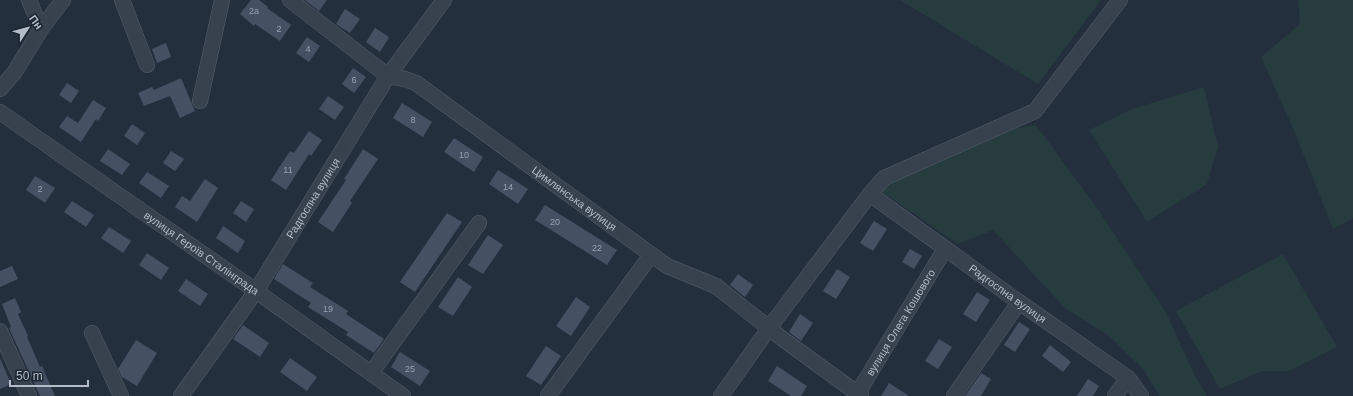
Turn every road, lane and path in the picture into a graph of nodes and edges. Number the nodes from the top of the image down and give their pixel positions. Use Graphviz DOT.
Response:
graph roads {
  1 [pos="29,0"];
  2 [pos="63,0"];
  3 [pos="122,0"];
  4 [pos="222,0"];
  5 [pos="290,0"];
  6 [pos="444,0"];
  7 [pos="1120,0"];
  8 [pos="42,29"];
  9 [pos="147,65"];
  10 [pos="388,76"];
  11 [pos="0,89"];
  12 [pos="200,101"];
  13 [pos="0,112"];
  14 [pos="870,194"];
  15 [pos="479,223"];
  16 [pos="945,249"];
  17 [pos="652,255"];
  18 [pos="256,291"];
  19 [pos="1018,302"];
  20 [pos="769,328"];
  21 [pos="0,331"];
  22 [pos="92,333"];
  23 [pos="371,373"];
  24 [pos="1128,378"];
  25 [pos="858,395"];
  26 [pos="28,396"];
  27 [pos="122,396"];
  28 [pos="181,396"];
  29 [pos="403,396"];
  30 [pos="548,396"];
  31 [pos="722,396"];
  32 [pos="954,396"];
  33 [pos="1115,396"];
  34 [pos="1141,396"];
  1 -- 8 [label="street"];
  2 -- 8 [label="street"];
  3 -- 9 [label="street"];
  4 -- 12 [label="street"];
  5 -- 10 [label="street, Цимлянська вулиця"];
  6 -- 10 [label="street, Радгоспна вулиця"];
  7 -- 14 [label="street"];
  8 -- 11 [label="street"];
  10 -- 17 [label="street, Цимлянська вулиця"];
  10 -- 18 [label="street, Радгоспна вулиця"];
  13 -- 18 [label="street, вулиця Героїв Сталінграда"];
  14 -- 16 [label="street, Радгоспна вулиця"];
  14 -- 20 [label="street"];
  15 -- 23 [label="street"];
  16 -- 19 [label="street, Радгоспна вулиця"];
  16 -- 25 [label="street, вулиця Олега Кошового"];
  17 -- 20 [label="street, Цимлянська вулиця"];
  17 -- 30 [label="street"];
  18 -- 23 [label="street, вулиця Героїв Сталінграда"];
  18 -- 28 [label="street, Радгоспна вулиця"];
  19 -- 24 [label="street, Радгоспна вулиця"];
  19 -- 32 [label="street"];
  20 -- 25 [label="street, Цимлянська вулиця"];
  20 -- 31 [label="street"];
  21 -- 26 [label="street"];
  22 -- 27 [label="street"];
  23 -- 29 [label="street, вулиця Героїв Сталінграда"];
  24 -- 33 [label="street"];
  24 -- 34 [label="street, Радгоспна вулиця"];
}
